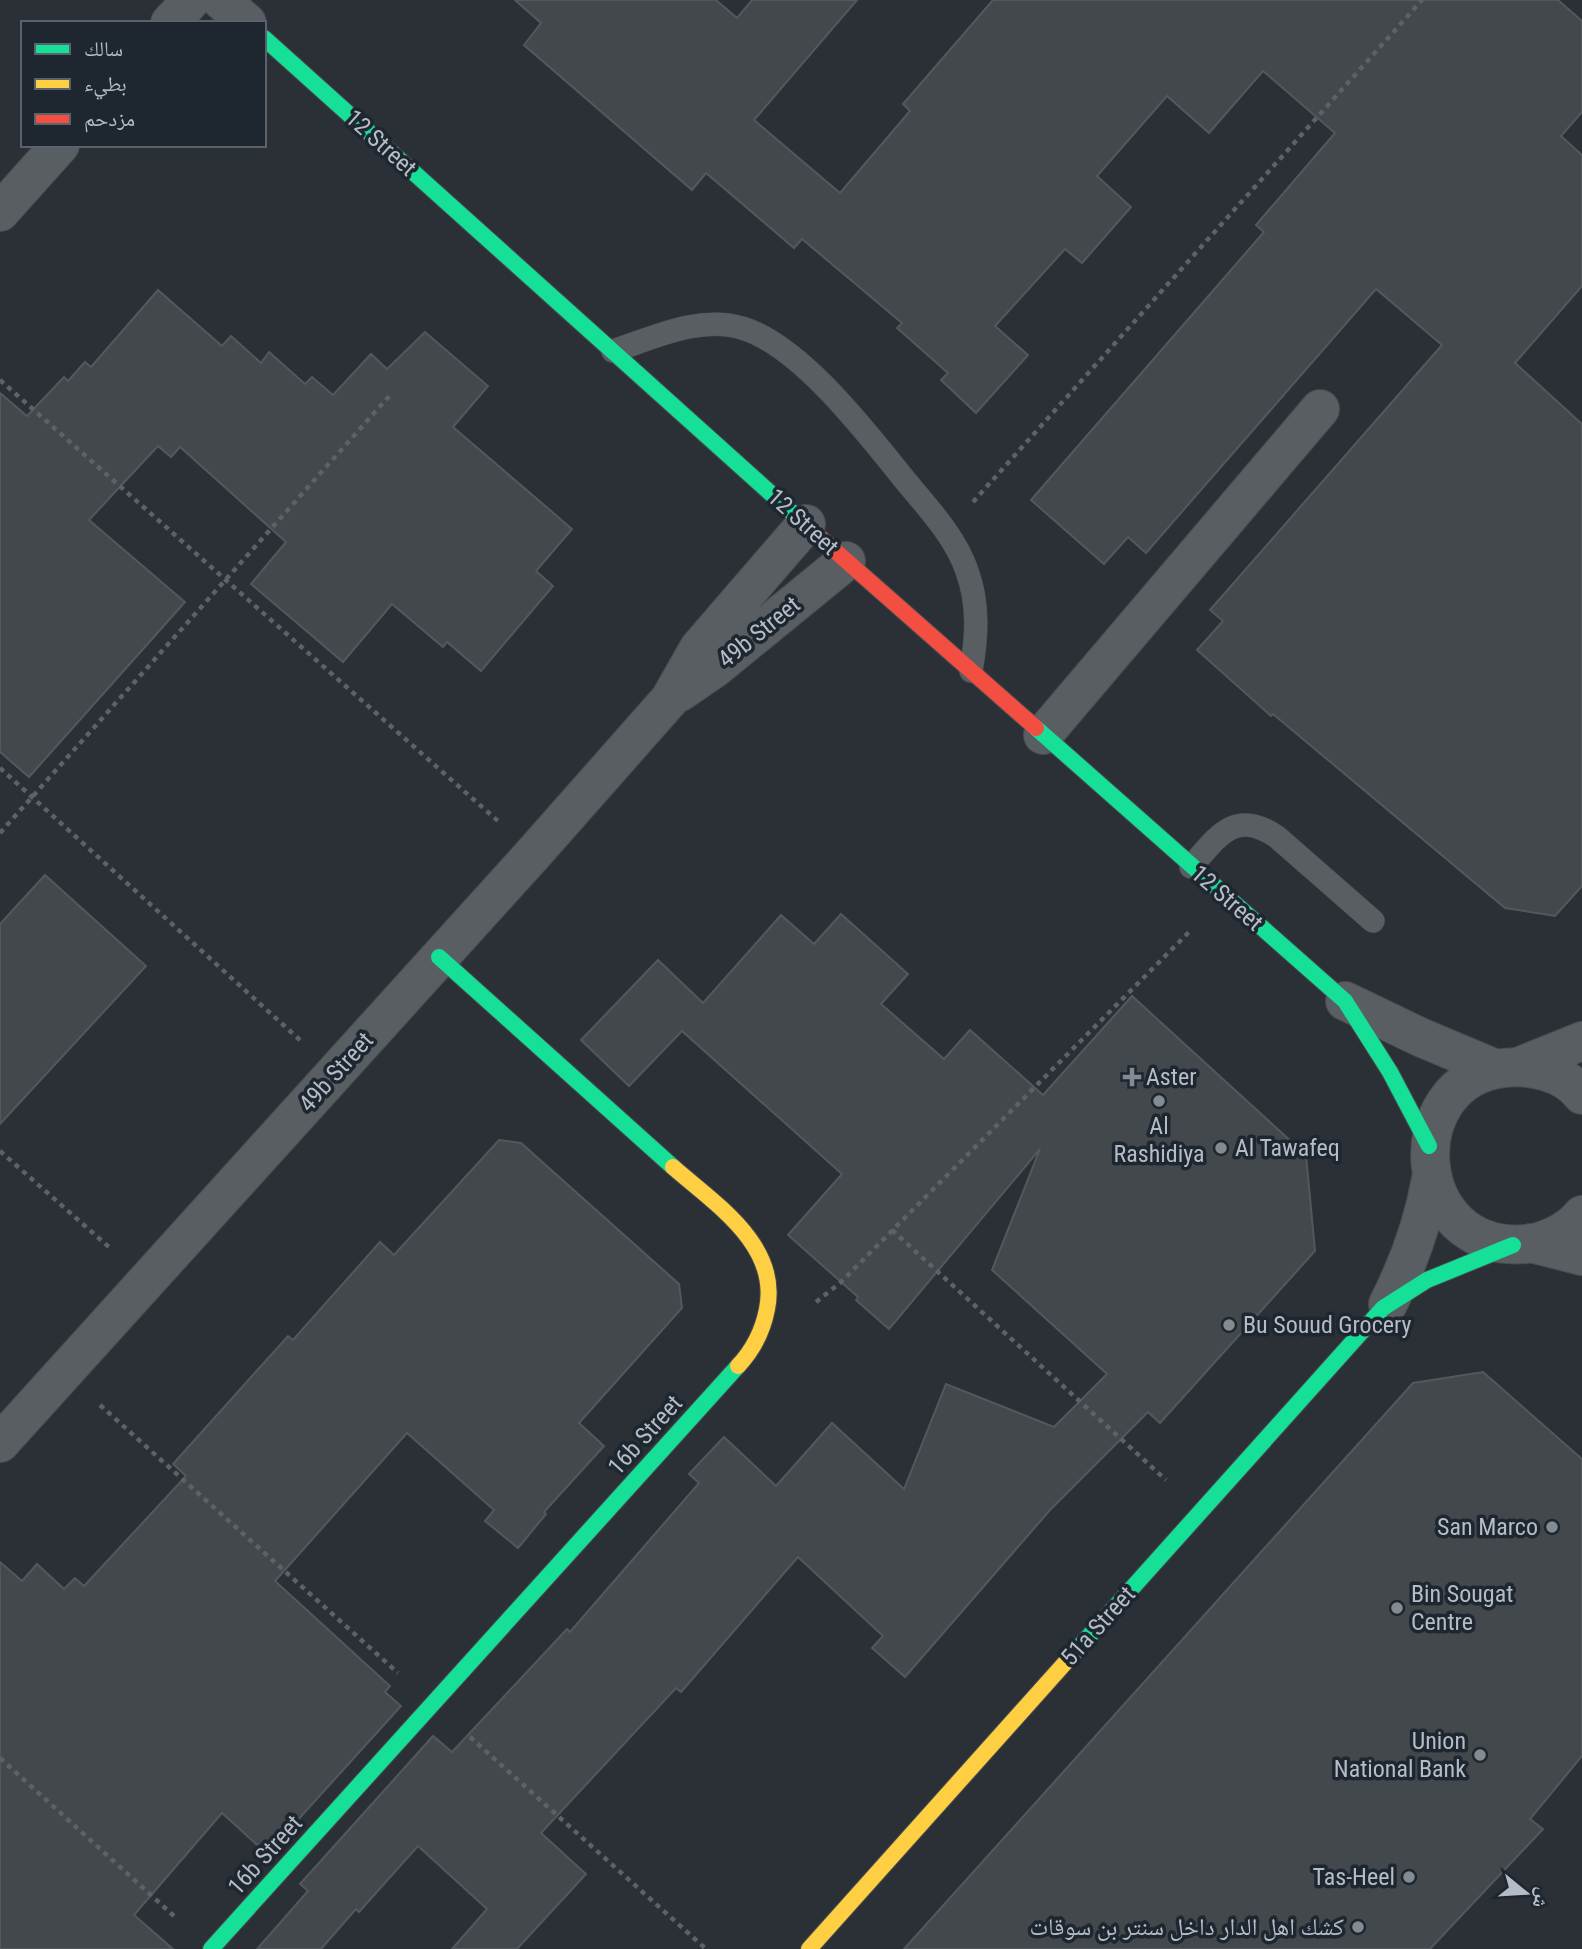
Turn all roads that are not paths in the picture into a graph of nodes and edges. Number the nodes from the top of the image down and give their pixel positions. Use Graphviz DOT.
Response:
graph roads {
  1 [pos="191,0"];
  2 [pos="221,0"];
  3 [pos="172,21"];
  4 [pos="245,21"];
  5 [pos="266,40"];
  6 [pos="58,147"];
  7 [pos="0,212"];
  8 [pos="613,351"];
  9 [pos="1320,409"];
  10 [pos="806,524"];
  11 [pos="846,561"];
  12 [pos="971,671"];
  13 [pos="670,699"];
  14 [pos="1043,735"];
  15 [pos="1191,867"];
  16 [pos="1373,921"];
  17 [pos="439,957"];
  18 [pos="1345,1001"];
  19 [pos="1582,1041"];
  20 [pos="1508,1068"];
  21 [pos="1582,1095"];
  22 [pos="1430,1162"];
  23 [pos="1582,1215"];
  24 [pos="1522,1244"];
  25 [pos="1582,1256"];
  26 [pos="1388,1304"];
  27 [pos="0,1443"];
  28 [pos="211,1949"];
  29 [pos="809,1949"];
  1 -- 3 [label="street"];
  2 -- 4 [label="street"];
  5 -- 8 [label="street, 12 Street"];
  6 -- 7 [label="street"];
  8 -- 10 [label="street, 12 Street"];
  8 -- 12 [label="lane"];
  9 -- 14 [label="street"];
  10 -- 11 [label="street, 12 Street"];
  10 -- 13 [label="street, 49b Street"];
  11 -- 12 [label="street, 12 Street"];
  11 -- 13 [label="street, 49b Street"];
  12 -- 14 [label="street, 12 Street"];
  13 -- 17 [label="street, 49b Street"];
  14 -- 15 [label="street, 12 Street"];
  15 -- 16 [label="lane"];
  15 -- 18 [label="street, 12 Street"];
  17 -- 27 [label="street, 49b Street"];
  17 -- 28 [label="street, 16b Street"];
  18 -- 20 [label="street, 12 Street"];
  18 -- 22 [label="street, 12 Street"];
  19 -- 20 [label="street"];
  20 -- 21 [label="street, 12 Street"];
  20 -- 22 [label="street, 51a Street"];
  22 -- 24 [label="street"];
  22 -- 26 [label="street, 51a Street"];
  23 -- 24 [label="street"];
  24 -- 25 [label="street"];
  24 -- 26 [label="street, 51a Street"];
  26 -- 29 [label="street, 51a Street"];
}
